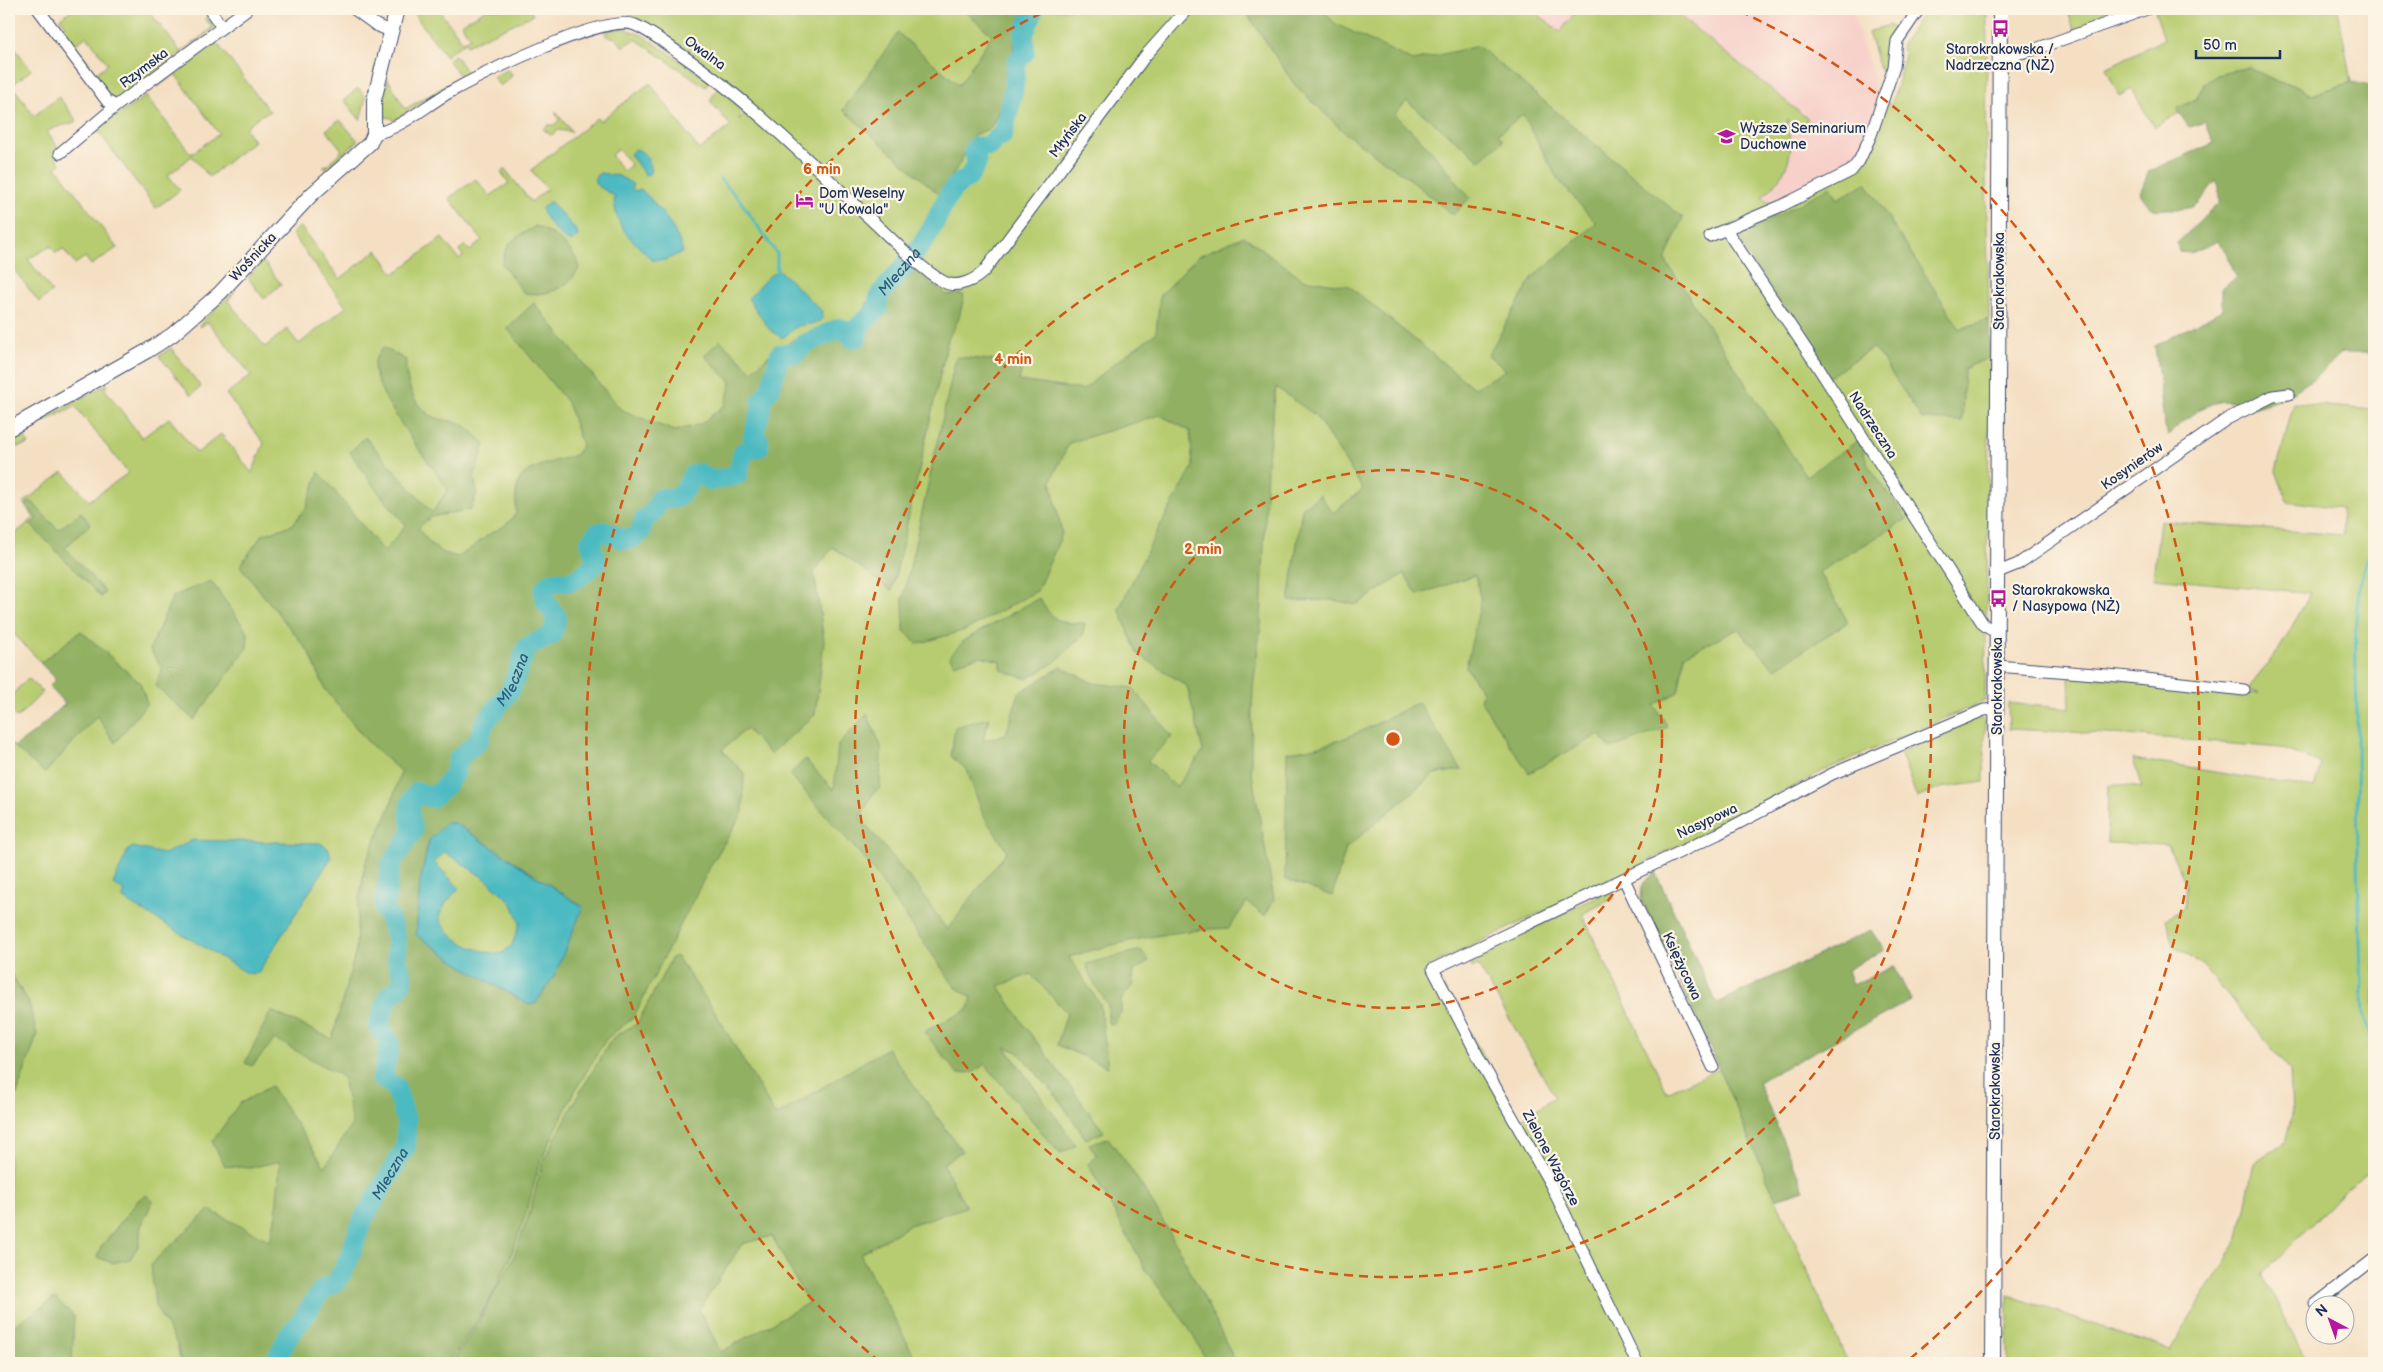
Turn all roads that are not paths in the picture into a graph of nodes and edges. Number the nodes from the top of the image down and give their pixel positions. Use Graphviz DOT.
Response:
graph roads {
  1 [pos="38,9"];
  2 [pos="209,9"];
  3 [pos="248,9"];
  4 [pos="354,9"];
  5 [pos="398,9"];
  6 [pos="1187,9"];
  7 [pos="1919,9"];
  8 [pos="2000,9"];
  9 [pos="2147,9"];
  10 [pos="222,27"];
  11 [pos="392,32"];
  12 [pos="2000,58"];
  13 [pos="116,106"];
  14 [pos="374,134"];
  15 [pos="60,153"];
  16 [pos="1727,231"];
  17 [pos="1710,236"];
  18 [pos="973,279"];
  19 [pos="2289,394"];
  20 [pos="9,428"];
  21 [pos="1998,572"];
  22 [pos="1997,630"];
  23 [pos="1997,666"];
  24 [pos="2244,690"];
  25 [pos="1997,709"];
  26 [pos="1624,879"];
  27 [pos="1433,969"];
  28 [pos="1712,1067"];
  29 [pos="2374,1259"];
  30 [pos="2329,1294"];
  31 [pos="1637,1363"];
  32 [pos="1993,1363"];
  1 -- 13 [label="street"];
  2 -- 10 [label="street"];
  3 -- 10 [label="street, Rzymska"];
  4 -- 11 [label="street"];
  5 -- 11 [label="street"];
  6 -- 18 [label="street, Młyńska"];
  7 -- 16 [label="street"];
  8 -- 12 [label="street, Starokrakowska"];
  9 -- 12 [label="street"];
  10 -- 13 [label="street, Rzymska"];
  11 -- 14 [label="street"];
  12 -- 21 [label="street, Starokrakowska"];
  13 -- 15 [label="street, Rzymska"];
  14 -- 18 [label="street, Owalna"];
  14 -- 20 [label="street, Wośnicka"];
  16 -- 17 [label="street"];
  16 -- 22 [label="street, Nadrzeczna"];
  19 -- 21 [label="street, Kosynierów"];
  21 -- 22 [label="street, Starokrakowska"];
  22 -- 23 [label="street, Starokrakowska"];
  23 -- 24 [label="street"];
  23 -- 25 [label="street, Starokrakowska"];
  25 -- 26 [label="street, Nasypowa"];
  25 -- 32 [label="street, Starokrakowska"];
  26 -- 27 [label="street, Nasypowa"];
  26 -- 28 [label="street, Księżycowa"];
  27 -- 31 [label="street, Zielone Wzgórze"];
  29 -- 30 [label="street"];
}
